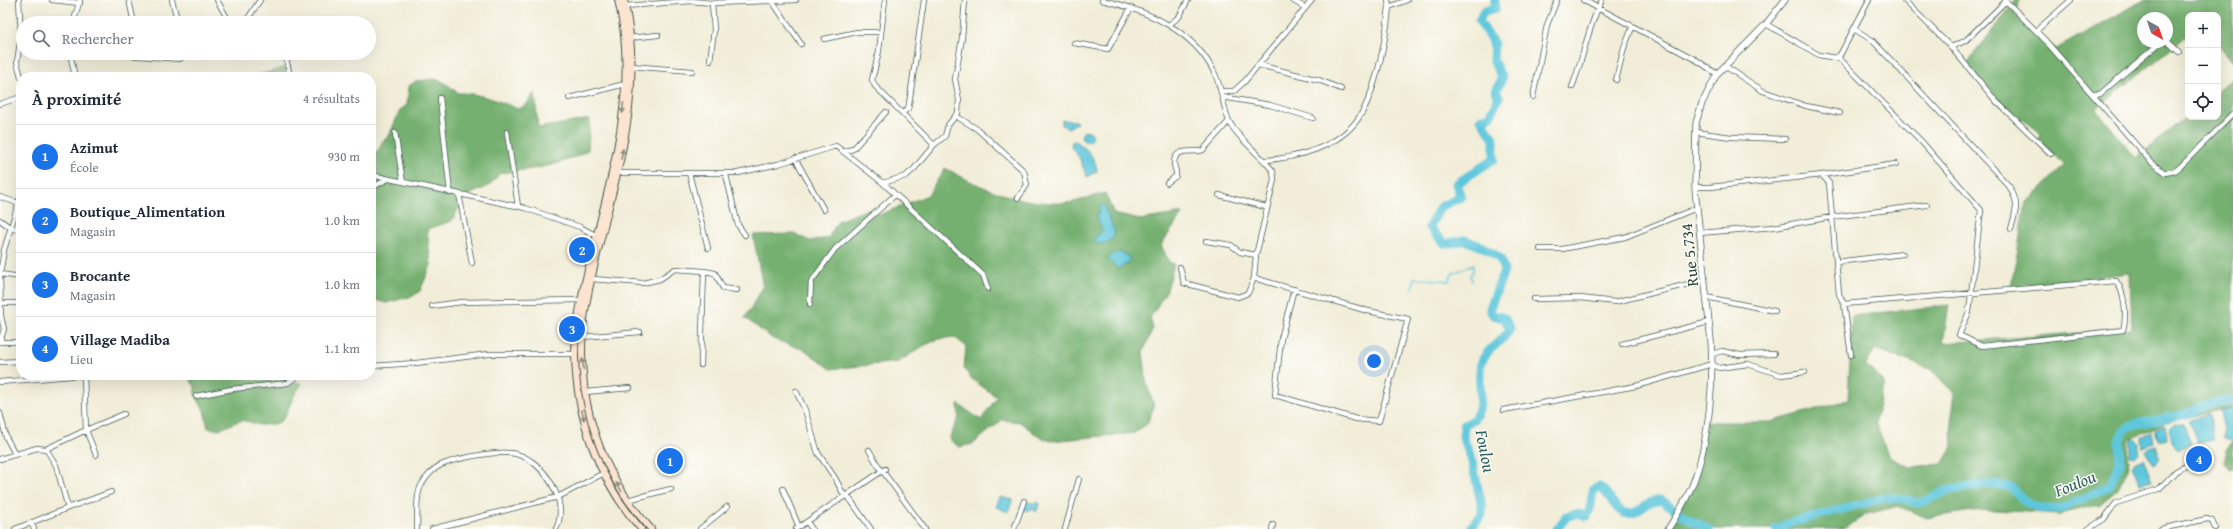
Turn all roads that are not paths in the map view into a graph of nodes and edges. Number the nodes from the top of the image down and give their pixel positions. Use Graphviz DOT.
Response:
graph roads {
  1 [pos="19,0"];
  2 [pos="52,0"];
  3 [pos="129,0"];
  4 [pos="172,0"];
  5 [pos="217,0"];
  6 [pos="260,0"];
  7 [pos="618,0"];
  8 [pos="796,0"];
  9 [pos="885,0"];
  10 [pos="924,0"];
  11 [pos="966,0"];
  12 [pos="1102,0"];
  13 [pos="1188,0"];
  14 [pos="1292,0"];
  15 [pos="1312,0"];
  16 [pos="1388,0"];
  17 [pos="1407,0"];
  18 [pos="1557,0"];
  19 [pos="1582,0"];
  20 [pos="1602,0"];
  21 [pos="1785,0"];
  22 [pos="1869,0"];
  23 [pos="1904,0"];
  24 [pos="2006,0"];
  25 [pos="2071,0"];
  26 [pos="772,1"];
  27 [pos="80,2"];
  28 [pos="625,3"];
  29 [pos="712,3"];
  30 [pos="1389,7"];
  31 [pos="1131,8"];
  32 [pos="1304,8"];
  33 [pos="1598,8"];
  34 [pos="20,16"];
  35 [pos="75,16"];
  36 [pos="132,16"];
  37 [pos="176,16"];
  38 [pos="226,16"];
  39 [pos="250,16"];
  40 [pos="1170,24"];
  41 [pos="1766,24"];
  42 [pos="1632,28"];
  43 [pos="1854,29"];
  44 [pos="2036,31"];
  45 [pos="881,32"];
  46 [pos="658,35"];
  47 [pos="630,38"];
  48 [pos="824,39"];
  49 [pos="1074,43"];
  50 [pos="801,44"];
  51 [pos="1951,47"];
  52 [pos="2173,47"];
  53 [pos="2154,48"];
  54 [pos="2178,52"];
  55 [pos="1838,57"];
  56 [pos="17,60"];
  57 [pos="71,60"];
  58 [pos="286,60"];
  59 [pos="710,61"];
  60 [pos="1259,65"];
  61 [pos="629,66"];
  62 [pos="1725,66"];
  63 [pos="692,71"];
  64 [pos="20,72"];
  65 [pos="74,72"];
  66 [pos="289,72"];
  67 [pos="1717,74"];
  68 [pos="1616,80"];
  69 [pos="625,84"];
  70 [pos="1572,87"];
  71 [pos="1341,89"];
  72 [pos="1221,91"];
  73 [pos="2092,94"];
  74 [pos="1222,97"];
  75 [pos="1533,97"];
  76 [pos="440,98"];
  77 [pos="569,98"];
  78 [pos="16,99"];
  79 [pos="0,104"];
  80 [pos="886,112"];
  81 [pos="902,113"];
  82 [pos="1840,113"];
  83 [pos="2233,114"];
  84 [pos="956,116"];
  85 [pos="1313,118"];
  86 [pos="1229,122"];
  87 [pos="507,132"];
  88 [pos="1695,132"];
  89 [pos="395,133"];
  90 [pos="1785,139"];
  91 [pos="934,145"];
  92 [pos="845,151"];
  93 [pos="2051,154"];
  94 [pos="795,158"];
  95 [pos="1265,160"];
  96 [pos="1896,164"];
  97 [pos="619,173"];
  98 [pos="689,173"];
  99 [pos="726,174"];
  100 [pos="1822,175"];
  101 [pos="376,176"];
  102 [pos="388,179"];
  103 [pos="403,182"];
  104 [pos="884,183"];
  105 [pos="1167,183"];
  106 [pos="376,185"];
  107 [pos="1695,186"];
  108 [pos="450,193"];
  109 [pos="459,194"];
  110 [pos="895,195"];
  111 [pos="1220,195"];
  112 [pos="0,197"];
  113 [pos="1018,198"];
  114 [pos="16,202"];
  115 [pos="518,206"];
  116 [pos="1928,206"];
  117 [pos="1266,207"];
  118 [pos="1697,208"];
  119 [pos="824,210"];
  120 [pos="16,214"];
  121 [pos="1832,217"];
  122 [pos="0,220"];
  123 [pos="11,228"];
  124 [pos="2011,229"];
  125 [pos="16,230"];
  126 [pos="1700,233"];
  127 [pos="745,235"];
  128 [pos="597,236"];
  129 [pos="1206,241"];
  130 [pos="708,248"];
  131 [pos="1540,249"];
  132 [pos="1903,254"];
  133 [pos="1256,255"];
  134 [pos="472,262"];
  135 [pos="1836,262"];
  136 [pos="1180,267"];
  137 [pos="704,271"];
  138 [pos="0,274"];
  139 [pos="16,276"];
  140 [pos="1254,278"];
  141 [pos="592,279"];
  142 [pos="1705,280"];
  143 [pos="0,285"];
  144 [pos="988,289"];
  145 [pos="1294,289"];
  146 [pos="737,290"];
  147 [pos="1972,292"];
  148 [pos="1706,297"];
  149 [pos="1534,299"];
  150 [pos="581,300"];
  151 [pos="1,303"];
  152 [pos="16,303"];
  153 [pos="810,304"];
  154 [pos="1844,304"];
  155 [pos="432,306"];
  156 [pos="1775,311"];
  157 [pos="1709,322"];
  158 [pos="2,329"];
  159 [pos="640,332"];
  160 [pos="583,337"];
  161 [pos="0,342"];
  162 [pos="16,342"];
  163 [pos="1622,344"];
  164 [pos="575,354"];
  165 [pos="1712,354"];
  166 [pos="1774,354"];
  167 [pos="1851,355"];
  168 [pos="16,361"];
  169 [pos="0,362"];
  170 [pos="1712,364"];
  171 [pos="701,365"];
  172 [pos="376,366"];
  173 [pos="1805,372"];
  174 [pos="24,380"];
  175 [pos="84,380"];
  176 [pos="291,380"];
  177 [pos="0,382"];
  178 [pos="630,388"];
  179 [pos="796,391"];
  180 [pos="585,392"];
  181 [pos="196,396"];
  182 [pos="1503,410"];
  183 [pos="0,414"];
  184 [pos="124,414"];
  185 [pos="86,430"];
  186 [pos="46,449"];
  187 [pos="869,450"];
  188 [pos="15,454"];
  189 [pos="96,455"];
  190 [pos="0,459"];
  191 [pos="2186,466"];
  192 [pos="884,471"];
  193 [pos="604,473"];
  194 [pos="1079,480"];
  195 [pos="671,489"];
  196 [pos="783,489"];
  197 [pos="111,492"];
  198 [pos="846,496"];
  199 [pos="558,497"];
  200 [pos="627,500"];
  201 [pos="1024,501"];
  202 [pos="727,507"];
  203 [pos="68,508"];
  204 [pos="807,522"];
  205 [pos="31,523"];
  206 [pos="798,528"];
  207 [pos="1669,528"];
  208 [pos="2215,528"];
  209 [pos="15,529"];
  210 [pos="34,529"];
  211 [pos="418,529"];
  212 [pos="432,529"];
  213 [pos="556,529"];
  214 [pos="641,529"];
  215 [pos="651,529"];
  216 [pos="700,529"];
  217 [pos="812,529"];
  218 [pos="872,529"];
  219 [pos="925,529"];
  220 [pos="1014,529"];
  221 [pos="1065,529"];
  222 [pos="2088,529"];
  223 [pos="2160,529"];
  1 -- 34 [label="street"];
  2 -- 27 [label="street"];
  3 -- 36 [label="street"];
  4 -- 37 [label="street"];
  5 -- 38 [label="street"];
  6 -- 39 [label="street"];
  7 -- 61 [label="main road"];
  8 -- 26 [label="street"];
  9 -- 45 [label="street"];
  10 -- 81 [label="street"];
  11 -- 84 [label="street"];
  12 -- 31 [label="street"];
  13 -- 40 [label="street"];
  14 -- 32 [label="street"];
  15 -- 32 [label="street"];
  16 -- 30 [label="street"];
  17 -- 30 [label="street"];
  18 -- 75 [label="street"];
  19 -- 33 [label="street"];
  20 -- 33 [label="street"];
  21 -- 41 [label="street, Rue 5.734"];
  22 -- 43 [label="street"];
  23 -- 51 [label="street"];
  24 -- 44 [label="street"];
  24 -- 51 [label="street"];
  25 -- 44 [label="street"];
  26 -- 29 [label="street"];
  26 -- 50 [label="street"];
  27 -- 35 [label="street"];
  28 -- 29 [label="street"];
  28 -- 47 [label="main road"];
  29 -- 59 [label="street"];
  30 -- 95 [label="street"];
  31 -- 40 [label="street"];
  31 -- 49 [label="street"];
  32 -- 60 [label="street"];
  33 -- 42 [label="street"];
  33 -- 70 [label="street"];
  40 -- 72 [label="street"];
  41 -- 55 [label="street"];
  41 -- 62 [label="street, Rue 5.734"];
  42 -- 67 [label="street"];
  42 -- 68 [label="street"];
  43 -- 55 [label="street"];
  43 -- 124 [label="street"];
  44 -- 73 [label="street"];
  45 -- 48 [label="street"];
  45 -- 81 [label="street"];
  46 -- 47 [label="street"];
  47 -- 61 [label="main road"];
  51 -- 93 [label="street"];
  52 -- 54 [label="street"];
  53 -- 73 [label="street"];
  55 -- 147 [label="street"];
  56 -- 64 [label="street"];
  57 -- 65 [label="street"];
  58 -- 66 [label="street"];
  60 -- 71 [label="street"];
  60 -- 72 [label="street"];
  61 -- 63 [label="street"];
  61 -- 69 [label="main road"];
  97 -- 61 [label="main road, one-way"];
  62 -- 67 [label="street, Rue 5.734"];
  62 -- 82 [label="street"];
  67 -- 88 [label="street, Rue 5.734"];
  69 -- 77 [label="street"];
  69 -- 128 [label="main road, one-way"];
  72 -- 74 [label="street"];
  73 -- 83 [label="street"];
  74 -- 85 [label="street"];
  74 -- 86 [label="street"];
  76 -- 108 [label="street"];
  78 -- 79 [label="street"];
  80 -- 92 [label="street"];
  81 -- 91 [label="street"];
  84 -- 91 [label="street"];
  84 -- 113 [label="street"];
  86 -- 95 [label="street"];
  86 -- 105 [label="street"];
  87 -- 115 [label="street"];
  88 -- 90 [label="street"];
  88 -- 107 [label="street, Rue 5.734"];
  89 -- 103 [label="street"];
  91 -- 104 [label="street"];
  92 -- 94 [label="street"];
  92 -- 104 [label="street"];
  94 -- 99 [label="street"];
  94 -- 119 [label="street"];
  95 -- 117 [label="street"];
  96 -- 100 [label="street"];
  97 -- 98 [label="street"];
  97 -- 141 [label="main road"];
  98 -- 99 [label="street"];
  98 -- 130 [label="street"];
  99 -- 127 [label="street"];
  100 -- 107 [label="street"];
  100 -- 121 [label="street"];
  101 -- 102 [label="street"];
  102 -- 103 [label="street"];
  102 -- 106 [label="street"];
  103 -- 108 [label="street"];
  104 -- 110 [label="street"];
  107 -- 118 [label="street, Rue 5.734"];
  108 -- 109 [label="street"];
  109 -- 115 [label="street"];
  109 -- 134 [label="street"];
  110 -- 144 [label="street"];
  110 -- 153 [label="street"];
  111 -- 117 [label="street"];
  112 -- 114 [label="street"];
  115 -- 128 [label="street"];
  116 -- 121 [label="street"];
  117 -- 133 [label="street"];
  118 -- 126 [label="street, Rue 5.734"];
  118 -- 131 [label="street"];
  120 -- 123 [label="street"];
  121 -- 126 [label="street"];
  121 -- 135 [label="street"];
  122 -- 123 [label="street"];
  123 -- 125 [label="street"];
  123 -- 138 [label="street"];
  126 -- 142 [label="street, Rue 5.734"];
  128 -- 150 [label="main road"];
  129 -- 133 [label="street"];
  132 -- 135 [label="street"];
  133 -- 140 [label="street"];
  135 -- 154 [label="street"];
  136 -- 140 [label="street"];
  137 -- 141 [label="street"];
  137 -- 146 [label="street"];
  137 -- 171 [label="street"];
  138 -- 139 [label="street"];
  138 -- 143 [label="street"];
  140 -- 145 [label="street"];
  141 -- 160 [label="main road"];
  142 -- 148 [label="street, Rue 5.734"];
  142 -- 149 [label="street"];
  143 -- 151 [label="street"];
  145 -- 145 [label="street"];
  147 -- 147 [label="street"];
  147 -- 154 [label="street"];
  148 -- 156 [label="street"];
  148 -- 157 [label="street, Rue 5.734"];
  150 -- 155 [label="street"];
  150 -- 164 [label="main road"];
  151 -- 152 [label="street"];
  151 -- 158 [label="street"];
  154 -- 167 [label="street"];
  157 -- 163 [label="street"];
  157 -- 165 [label="street, Rue 5.734"];
  158 -- 161 [label="street"];
  159 -- 160 [label="street"];
  180 -- 160 [label="main road, one-way"];
  161 -- 162 [label="street"];
  164 -- 172 [label="street"];
  164 -- 193 [label="main road, one-way"];
  165 -- 166 [label="street"];
  165 -- 170 [label="street, Rue 5.734"];
  168 -- 169 [label="street"];
  170 -- 173 [label="street"];
  170 -- 182 [label="street"];
  170 -- 207 [label="street, Rue 5.734"];
  174 -- 177 [label="street"];
  175 -- 185 [label="street"];
  176 -- 181 [label="street"];
  178 -- 180 [label="street"];
  179 -- 198 [label="street"];
  200 -- 180 [label="main road, one-way"];
  183 -- 188 [label="street"];
  184 -- 185 [label="street"];
  185 -- 186 [label="street"];
  185 -- 189 [label="street"];
  186 -- 188 [label="street"];
  186 -- 203 [label="street"];
  187 -- 192 [label="street"];
  188 -- 190 [label="street"];
  191 -- 222 [label="street"];
  192 -- 198 [label="street"];
  192 -- 219 [label="street"];
  193 -- 199 [label="street"];
  193 -- 214 [label="main road"];
  194 -- 221 [label="street"];
  195 -- 200 [label="street"];
  196 -- 206 [label="street"];
  197 -- 203 [label="street"];
  198 -- 204 [label="street"];
  198 -- 218 [label="street"];
  199 -- 211 [label="street"];
  199 -- 212 [label="street"];
  199 -- 213 [label="street"];
  200 -- 215 [label="main road"];
  201 -- 220 [label="street"];
  202 -- 216 [label="street"];
  203 -- 205 [label="street"];
  204 -- 206 [label="street"];
  204 -- 217 [label="street"];
  205 -- 209 [label="street"];
  205 -- 210 [label="street"];
  208 -- 223 [label="street"];
}
